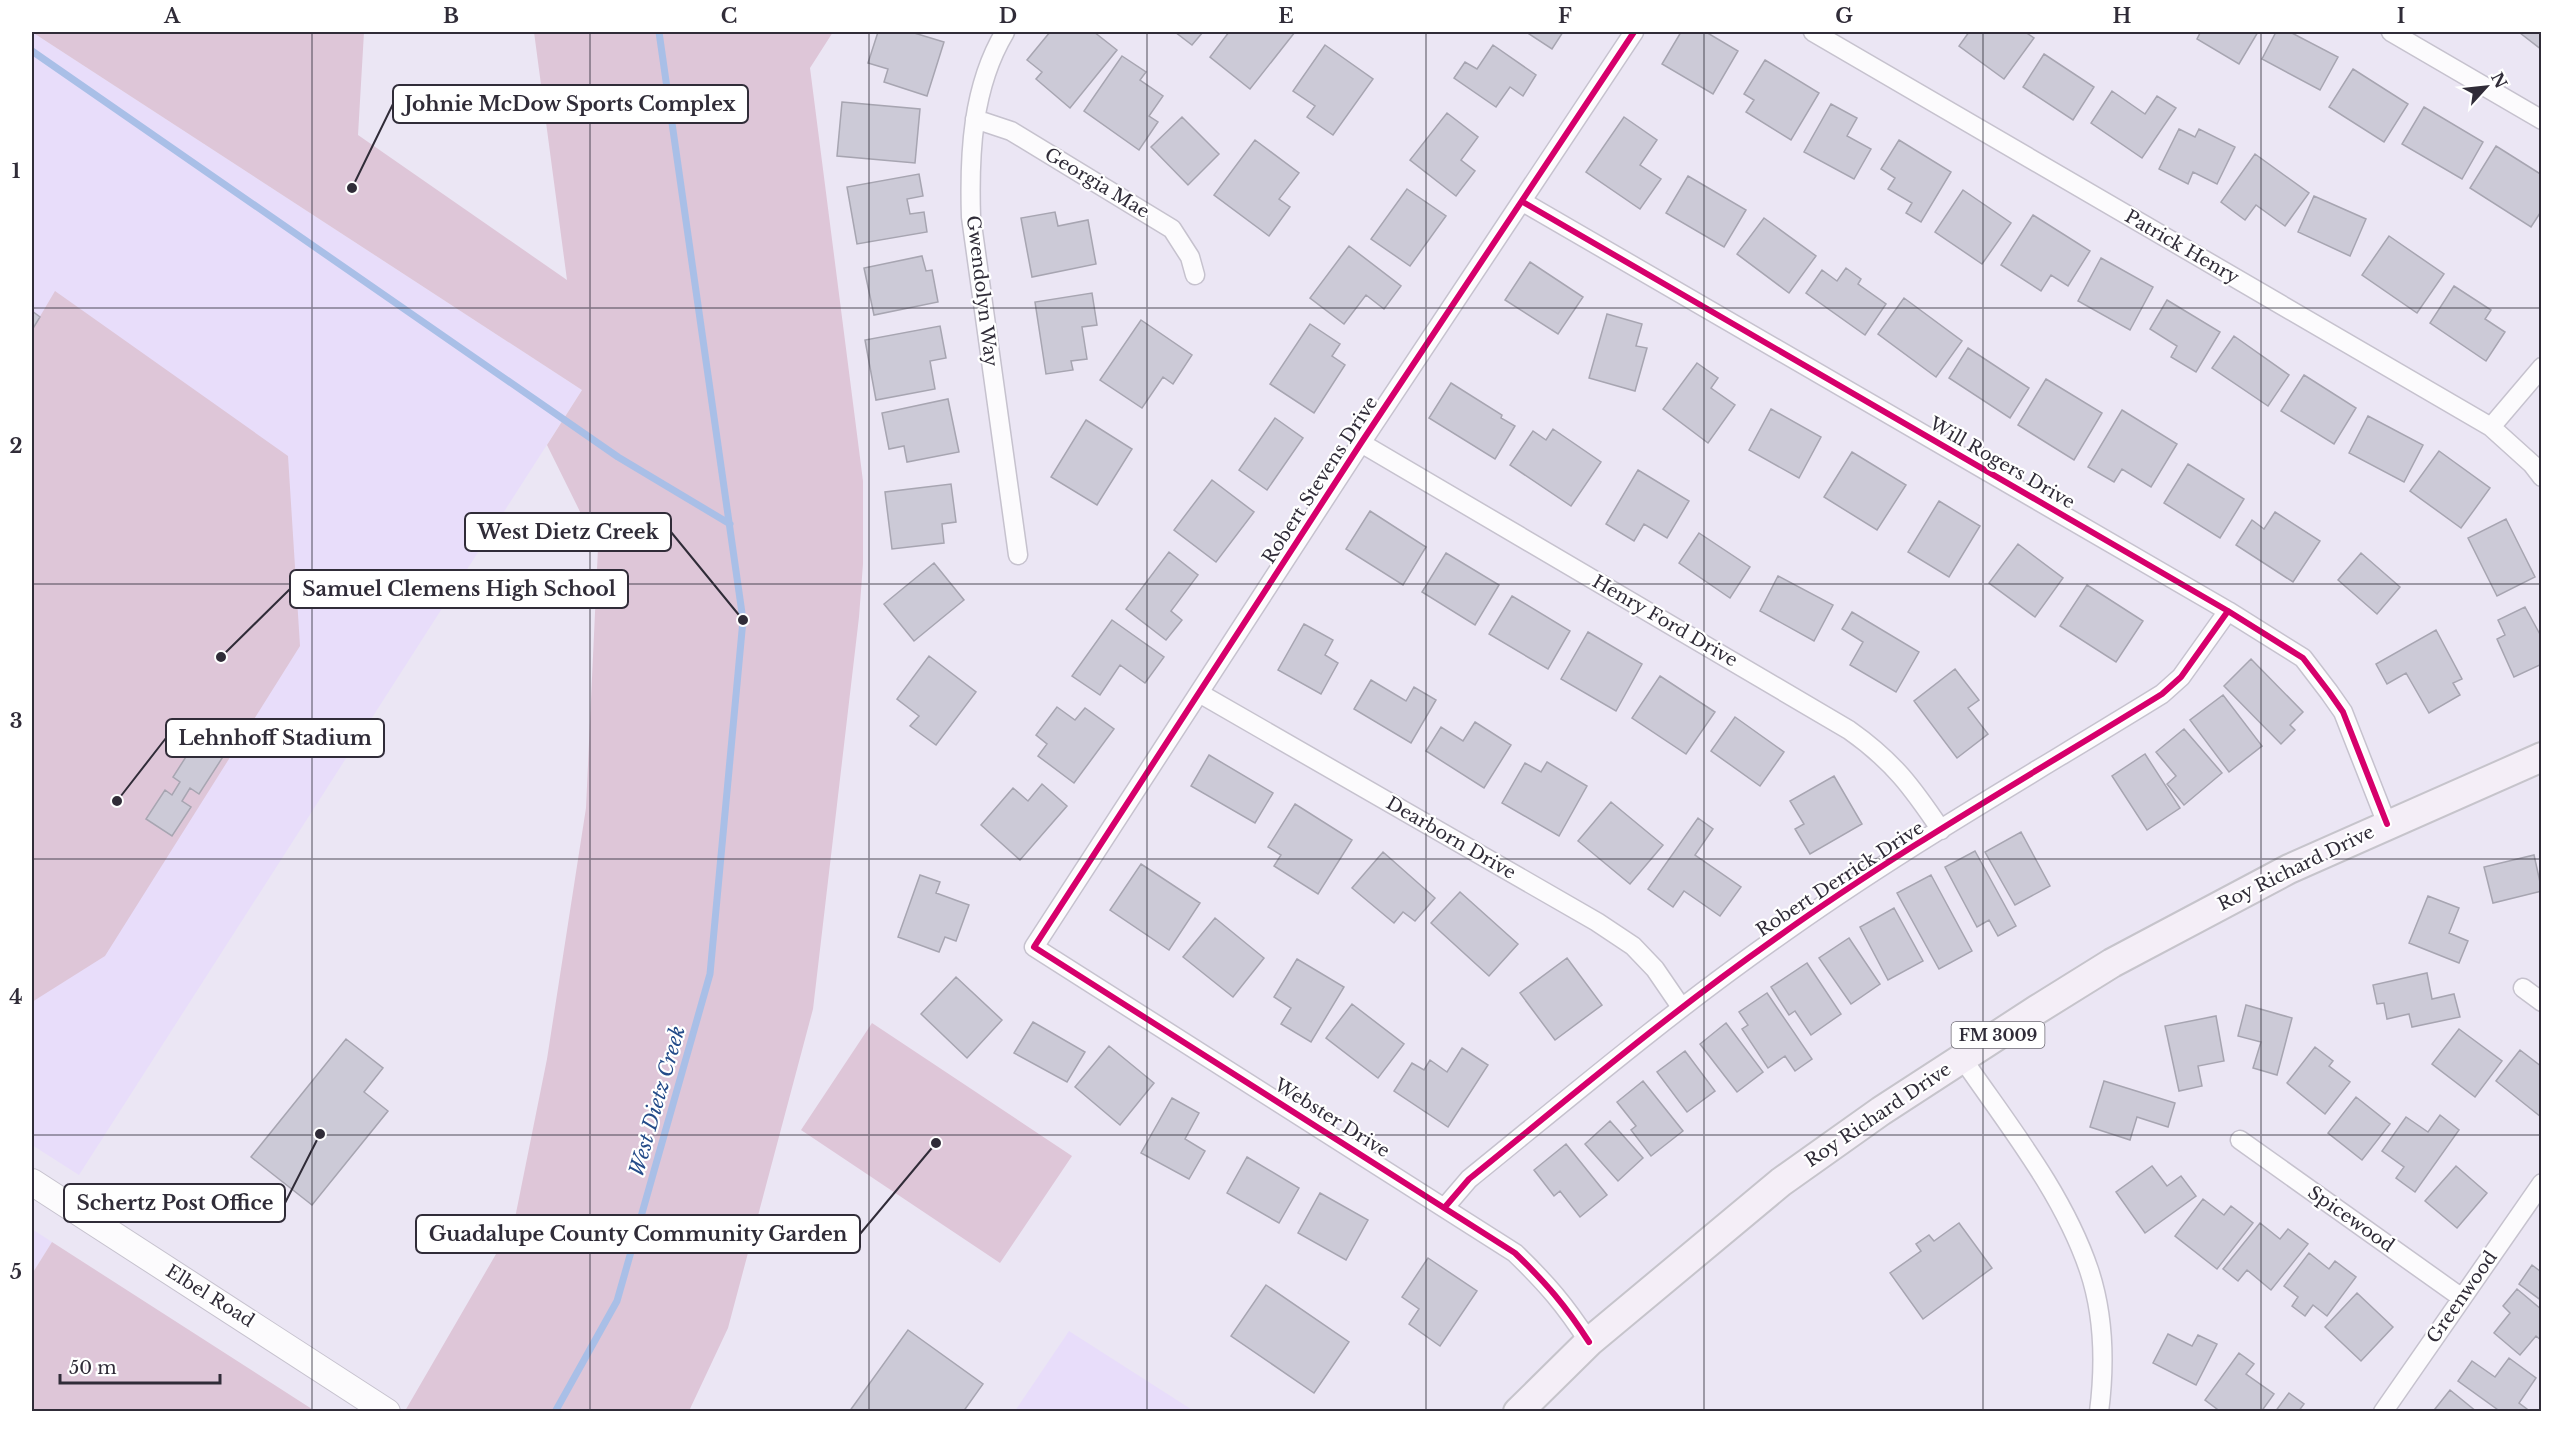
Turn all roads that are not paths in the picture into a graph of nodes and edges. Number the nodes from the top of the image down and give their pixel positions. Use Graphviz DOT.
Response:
graph roads {
  1 [pos="1005,32"];
  2 [pos="1634,32"];
  3 [pos="1813,32"];
  4 [pos="2391,32"];
  5 [pos="975,119"];
  6 [pos="2541,120"];
  7 [pos="1523,202"];
  8 [pos="1195,275"];
  9 [pos="2541,367"];
  10 [pos="2491,427"];
  11 [pos="1361,443"];
  12 [pos="2541,477"];
  13 [pos="1018,555"];
  14 [pos="2228,611"];
  15 [pos="1199,693"];
  16 [pos="2541,758"];
  17 [pos="2388,824"];
  18 [pos="1941,830"];
  19 [pos="1034,947"];
  20 [pos="2523,988"];
  21 [pos="2541,1002"];
  22 [pos="1681,1007"];
  23 [pos="1962,1058"];
  24 [pos="2240,1140"];
  25 [pos="32,1182"];
  26 [pos="2541,1183"];
  27 [pos="1445,1207"];
  28 [pos="2462,1298"];
  29 [pos="1589,1342"];
  30 [pos="385,1410"];
  31 [pos="1518,1412"];
  32 [pos="2099,1412"];
  33 [pos="2383,1412"];
  1 -- 5 [label="street, Gwendolyn Way"];
  2 -- 7 [label="street, Robert Stevens Drive"];
  3 -- 10 [label="street, Patrick Henry"];
  4 -- 6 [label="street"];
  5 -- 8 [label="street, Georgia Mae"];
  5 -- 13 [label="street, Gwendolyn Way"];
  7 -- 11 [label="street, Robert Stevens Drive"];
  7 -- 14 [label="street, Will Rogers Drive"];
  9 -- 10 [label="street"];
  10 -- 12 [label="street, Patrick Henry"];
  11 -- 15 [label="street, Robert Stevens Drive"];
  11 -- 18 [label="street, Henry Ford Drive"];
  14 -- 17 [label="street, Will Rogers Drive"];
  14 -- 18 [label="street, Robert Derrick Drive"];
  15 -- 19 [label="street, Robert Stevens Drive"];
  15 -- 22 [label="street, Dearborn Drive"];
  16 -- 17 [label="main road, Roy Richard Drive / FM 3009"];
  17 -- 23 [label="main road, Roy Richard Drive / FM 3009"];
  18 -- 22 [label="street, Robert Derrick Drive"];
  19 -- 27 [label="street, Webster Drive"];
  20 -- 21 [label="street"];
  22 -- 27 [label="street, Robert Derrick Drive"];
  23 -- 29 [label="main road, Roy Richard Drive / FM 3009"];
  23 -- 32 [label="street"];
  24 -- 28 [label="street, Spicewood"];
  25 -- 30 [label="street, Elbel Road"];
  26 -- 28 [label="street, Greenwood"];
  27 -- 29 [label="street, Webster Drive"];
  28 -- 33 [label="street, Greenwood"];
  29 -- 31 [label="main road, Roy Richard Drive / FM 3009"];
}
